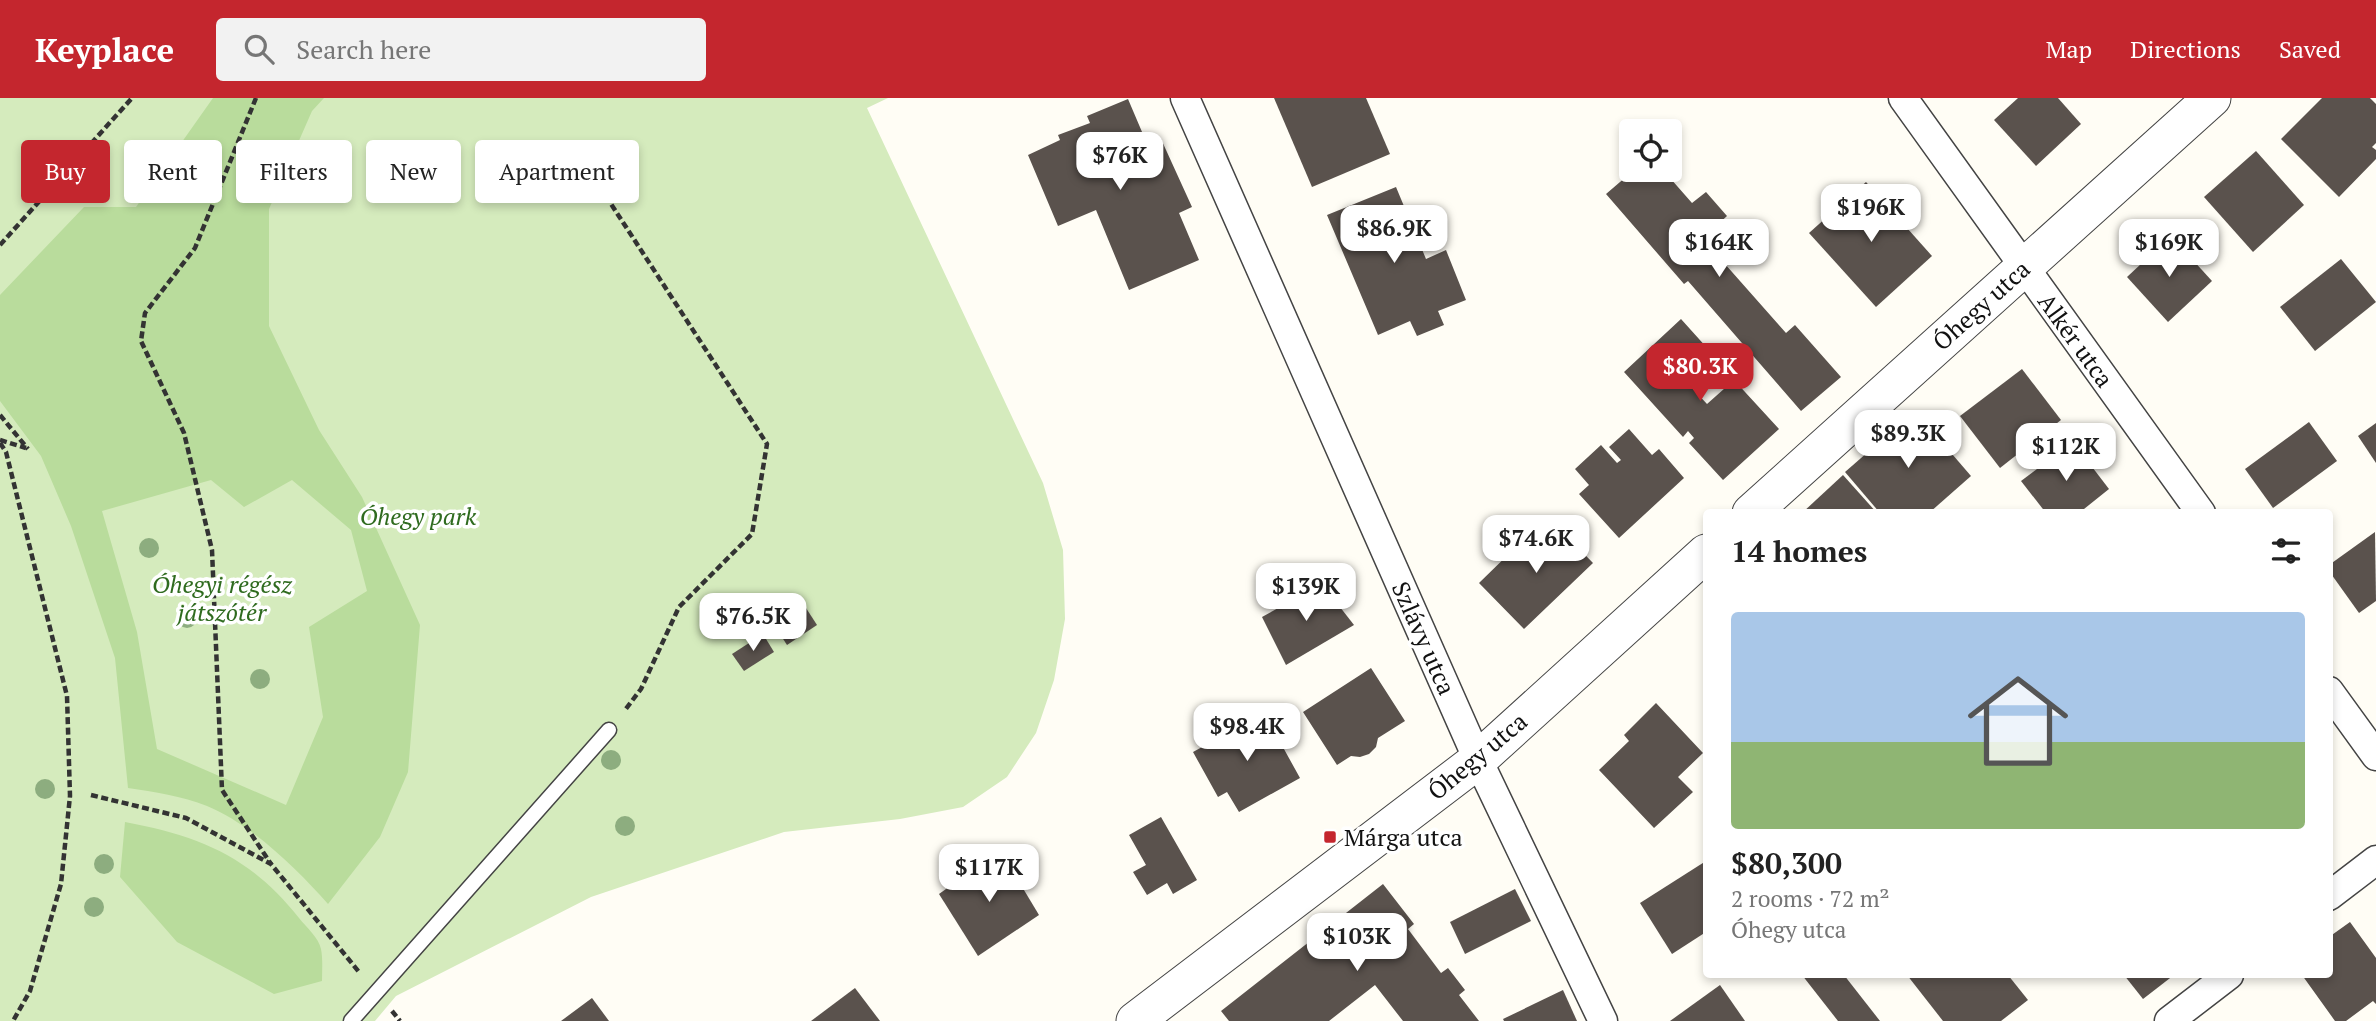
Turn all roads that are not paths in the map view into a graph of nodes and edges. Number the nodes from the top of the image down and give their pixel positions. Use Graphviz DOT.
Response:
graph roads {
  1 [pos="1185,98"];
  2 [pos="1903,98"];
  3 [pos="2212,98"];
  4 [pos="2023,267"];
  5 [pos="1755,509"];
  6 [pos="2198,509"];
  7 [pos="1703,556"];
  8 [pos="2333,696"];
  9 [pos="609,730"];
  10 [pos="2376,755"];
  11 [pos="1478,760"];
  12 [pos="2376,860"];
  13 [pos="2333,894"];
  14 [pos="2225,978"];
  15 [pos="351,1021"];
  16 [pos="1135,1021"];
  17 [pos="1604,1021"];
  18 [pos="2169,1021"];
  1 -- 11 [label="street, Szlávy utca"];
  2 -- 4 [label="street, Alkér utca"];
  3 -- 4 [label="street, Óhegy utca"];
  4 -- 5 [label="street, Óhegy utca"];
  4 -- 6 [label="street, Alkér utca"];
  7 -- 11 [label="street, Óhegy utca"];
  8 -- 10 [label="street"];
  9 -- 15 [label="lane"];
  11 -- 16 [label="street, Óhegy utca"];
  11 -- 17 [label="street, Szlávy utca"];
  12 -- 13 [label="street"];
  14 -- 18 [label="street"];
}
